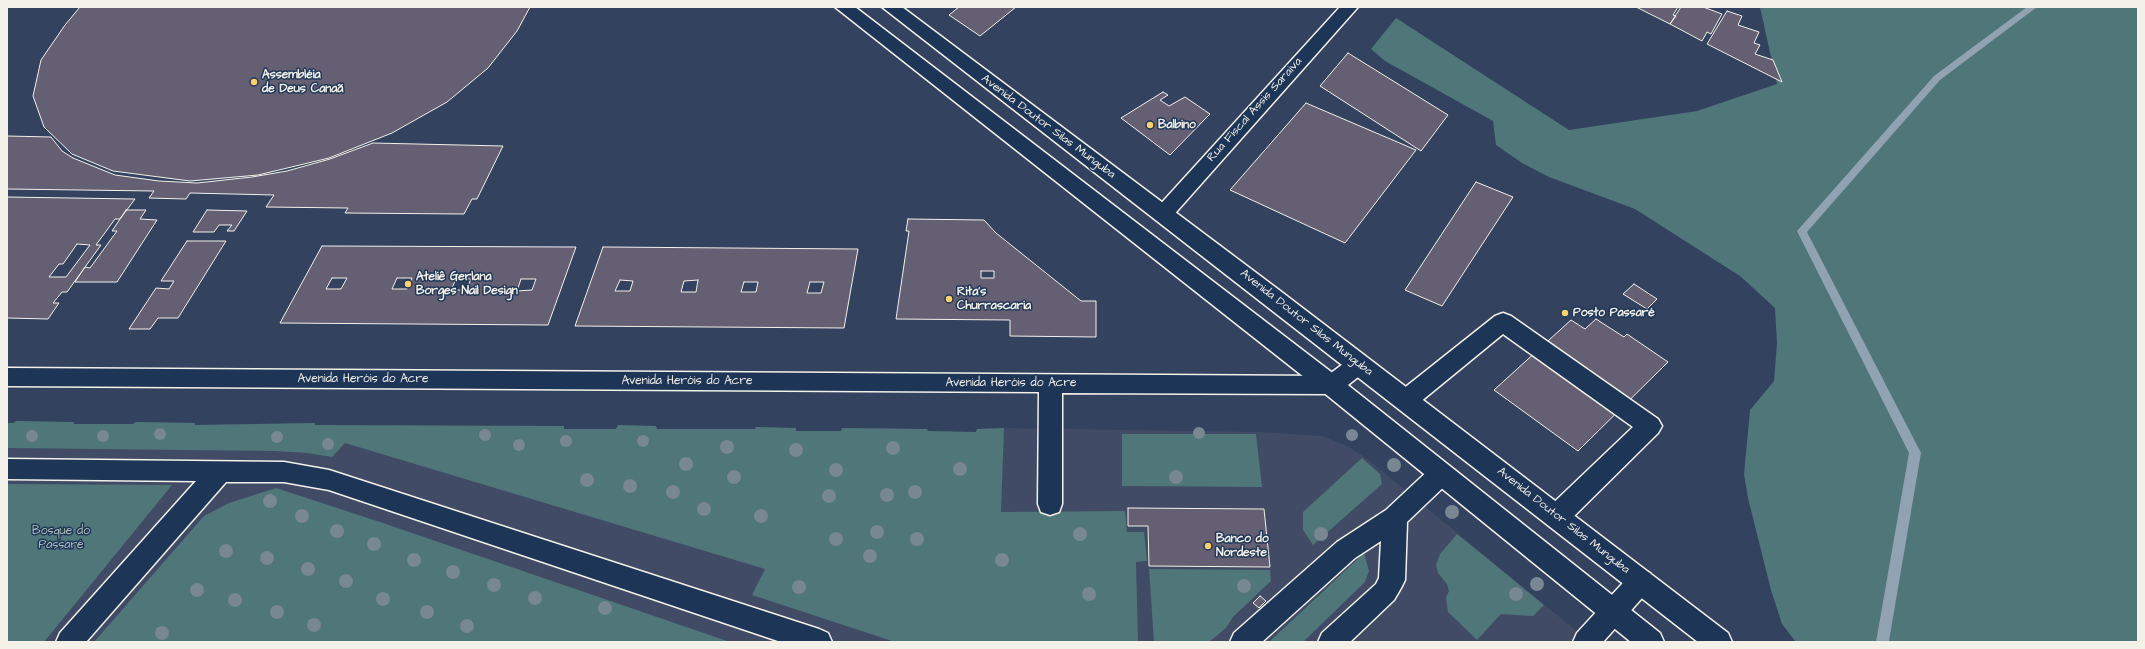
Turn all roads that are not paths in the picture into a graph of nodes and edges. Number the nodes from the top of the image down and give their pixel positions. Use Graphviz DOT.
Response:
graph roads {
  1 [pos="844,7"];
  2 [pos="891,7"];
  3 [pos="1349,7"];
  4 [pos="1163,214"];
  5 [pos="1359,364"];
  6 [pos="7,377"];
  7 [pos="1051,383"];
  8 [pos="1331,385"];
  9 [pos="1406,400"];
  10 [pos="7,468"];
  11 [pos="220,471"];
  12 [pos="1441,474"];
  13 [pos="1050,504"];
  14 [pos="1557,516"];
  15 [pos="1395,518"];
  16 [pos="1641,581"];
  17 [pos="1614,612"];
  18 [pos="69,642"];
  19 [pos="819,642"];
  20 [pos="1243,642"];
  21 [pos="1331,642"];
  22 [pos="1586,642"];
  23 [pos="1651,642"];
  24 [pos="1719,642"];
  1 -- 8 [label="main road"];
  2 -- 4 [label="main road, Avenida Doutor Silas Munguba"];
  3 -- 4 [label="main road, Rua Fiscal Assis Saraiva"];
  4 -- 5 [label="main road, Avenida Doutor Silas Munguba"];
  5 -- 8 [label="main road"];
  5 -- 9 [label="main road, Avenida Doutor Silas Munguba"];
  6 -- 7 [label="main road, Avenida Heróis do Acre"];
  7 -- 8 [label="main road, Avenida Heróis do Acre"];
  7 -- 13 [label="main road"];
  8 -- 12 [label="main road"];
  9 -- 14 [label="main road, Avenida Doutor Silas Munguba"];
  9 -- 14 [label="main road"];
  10 -- 11 [label="main road"];
  11 -- 18 [label="main road"];
  11 -- 19 [label="main road"];
  12 -- 15 [label="main road"];
  12 -- 17 [label="main road"];
  14 -- 16 [label="main road, Avenida Doutor Silas Munguba"];
  15 -- 20 [label="main road"];
  15 -- 21 [label="main road"];
  16 -- 17 [label="main road"];
  16 -- 24 [label="main road, Avenida Doutor Silas Munguba"];
  17 -- 22 [label="main road"];
  17 -- 23 [label="main road"];
}
